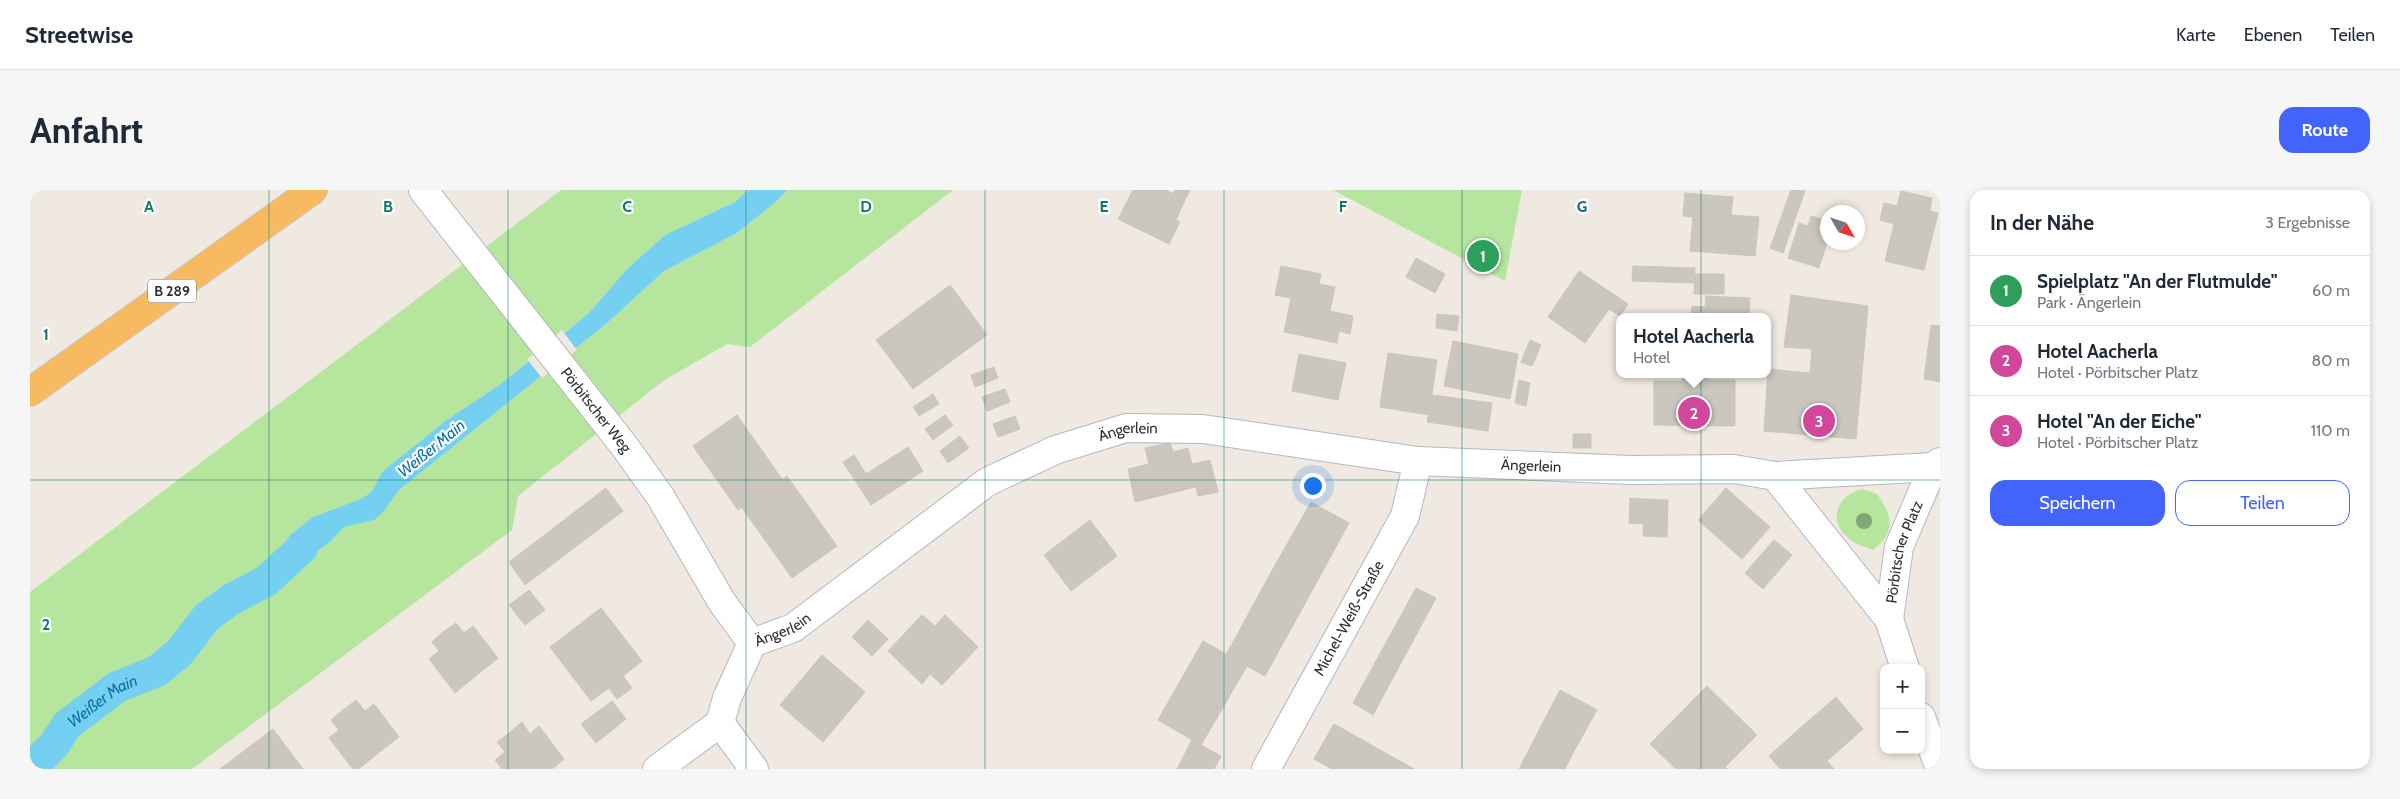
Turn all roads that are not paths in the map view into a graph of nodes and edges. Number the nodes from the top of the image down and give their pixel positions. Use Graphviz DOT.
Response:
graph roads {
  1 [pos="313,190"];
  2 [pos="423,190"];
  3 [pos="30,392"];
  4 [pos="1418,461"];
  5 [pos="1937,464"];
  6 [pos="1650,470"];
  7 [pos="1775,476"];
  8 [pos="1889,619"];
  9 [pos="752,643"];
  10 [pos="1904,664"];
  11 [pos="720,723"];
  12 [pos="1925,728"];
  13 [pos="657,769"];
  14 [pos="754,769"];
  15 [pos="1266,769"];
  16 [pos="1940,769"];
  1 -- 3 [label="highway, B 289"];
  2 -- 9 [label="street, Pörbitscher Weg"];
  4 -- 6 [label="street, Ängerlein"];
  4 -- 9 [label="street, Ängerlein"];
  4 -- 15 [label="street, Michel-Weiß-Straße"];
  5 -- 7 [label="street, Pörbitscher Platz"];
  5 -- 8 [label="street, Pörbitscher Platz"];
  6 -- 7 [label="street, Pörbitscher Platz"];
  7 -- 8 [label="street, Pörbitscher Platz"];
  8 -- 10 [label="street"];
  9 -- 11 [label="street, Ängerlein"];
  11 -- 13 [label="street"];
  11 -- 14 [label="street"];
  12 -- 16 [label="street"];
}
